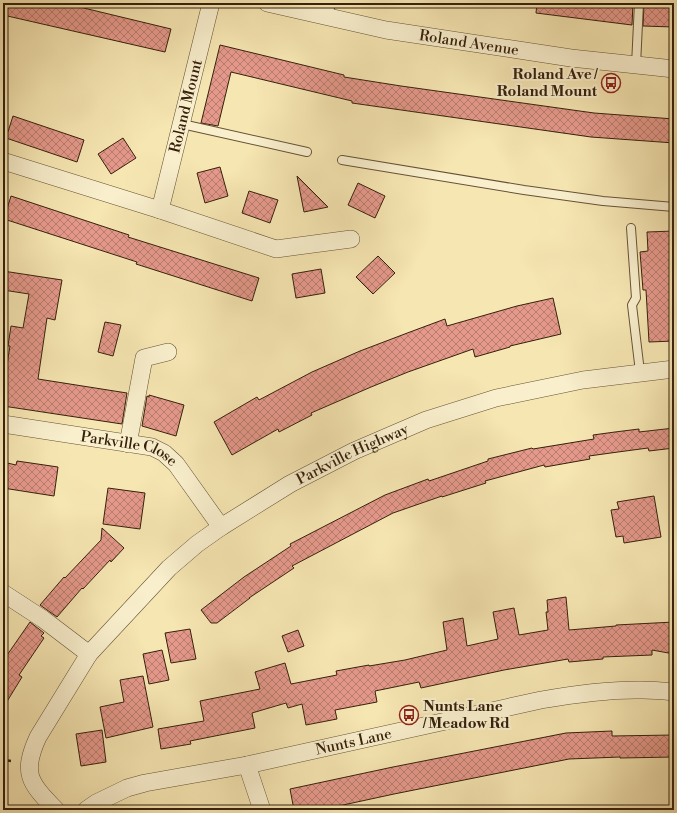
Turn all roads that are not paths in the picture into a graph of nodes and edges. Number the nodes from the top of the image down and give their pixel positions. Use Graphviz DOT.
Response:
graph roads {
  1 [pos="211,3"];
  2 [pos="267,3"];
  3 [pos="639,3"];
  4 [pos="330,10"];
  5 [pos="636,65"];
  6 [pos="674,69"];
  7 [pos="182,124"];
  8 [pos="307,152"];
  9 [pos="342,160"];
  10 [pos="3,161"];
  11 [pos="674,207"];
  12 [pos="160,210"];
  13 [pos="630,228"];
  14 [pos="351,239"];
  15 [pos="168,352"];
  16 [pos="674,369"];
  17 [pos="640,372"];
  18 [pos="3,424"];
  19 [pos="128,444"];
  20 [pos="221,527"];
  21 [pos="3,593"];
  22 [pos="89,654"];
  23 [pos="674,692"];
  24 [pos="247,765"];
  25 [pos="56,810"];
  26 [pos="86,810"];
  27 [pos="262,810"];
  1 -- 7 [label="street, Roland Mount"];
  2 -- 4 [label="street, Roland Avenue"];
  3 -- 5 [label="lane"];
  4 -- 5 [label="street, Roland Avenue"];
  5 -- 6 [label="street, Roland Avenue"];
  7 -- 8 [label="lane"];
  7 -- 12 [label="street, Roland Mount"];
  9 -- 11 [label="lane"];
  10 -- 12 [label="street"];
  12 -- 14 [label="street"];
  13 -- 17 [label="lane"];
  15 -- 19 [label="street"];
  16 -- 17 [label="street, Parkville Highway"];
  17 -- 20 [label="street, Parkville Highway"];
  18 -- 19 [label="street, Parkville Close"];
  19 -- 20 [label="street, Parkville Close"];
  20 -- 22 [label="street, Parkville Highway"];
  21 -- 22 [label="street"];
  22 -- 25 [label="street, Parkville Highway"];
  23 -- 24 [label="street, Nunts Lane"];
  24 -- 26 [label="street, Nunts Lane"];
  24 -- 27 [label="street"];
}
